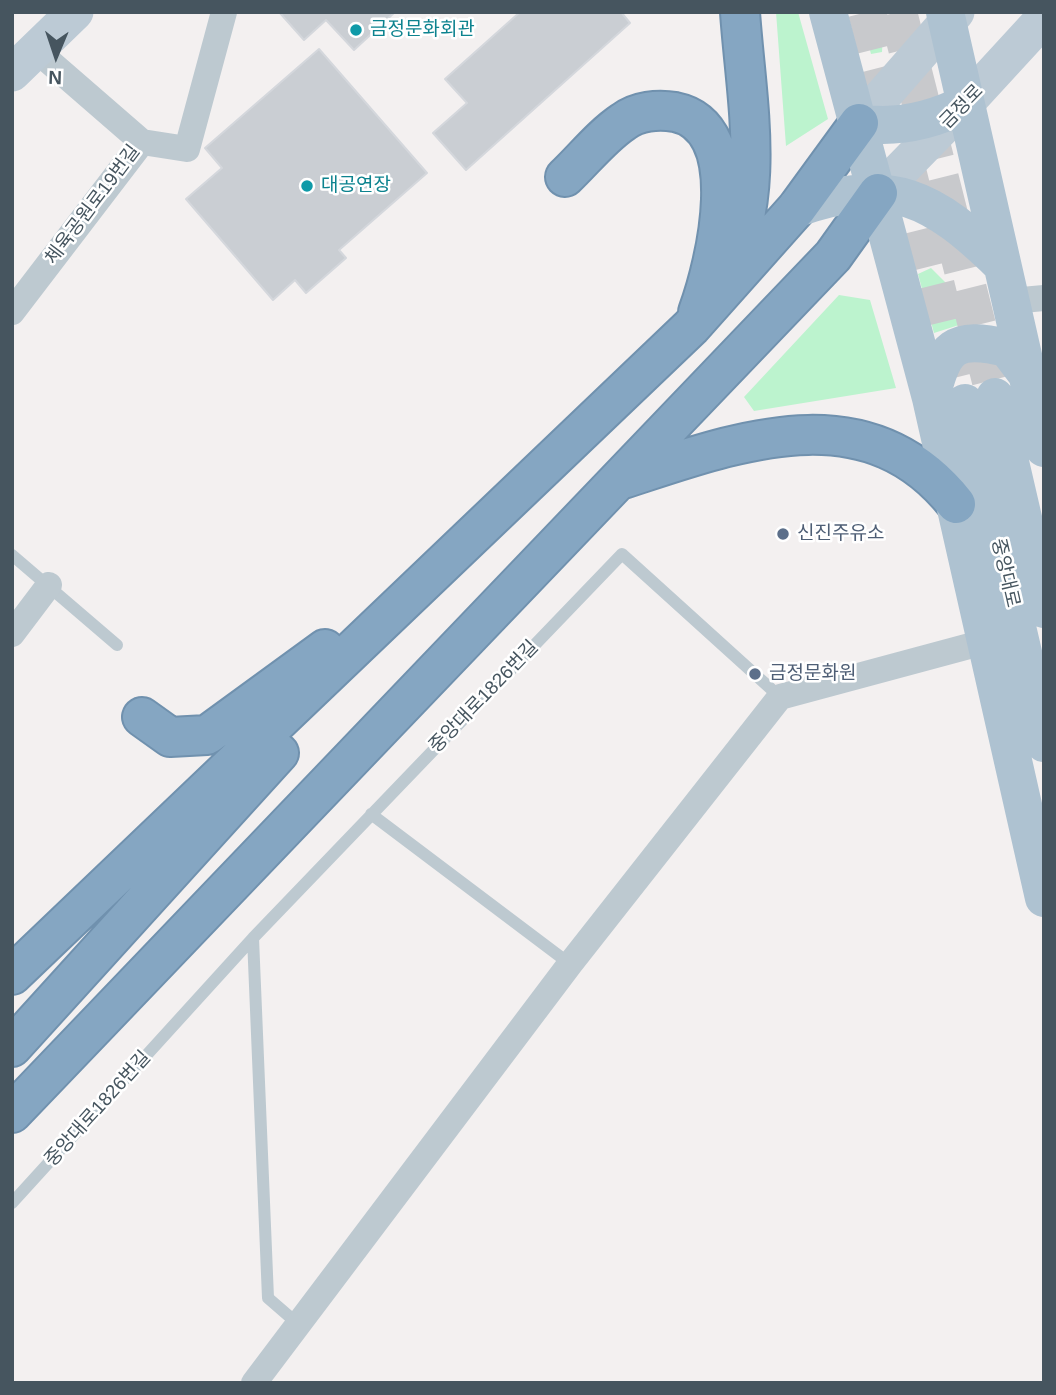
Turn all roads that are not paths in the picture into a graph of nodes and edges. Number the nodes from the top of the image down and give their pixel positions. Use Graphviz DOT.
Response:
graph roads {
  1 [pos="75,12"];
  2 [pos="224,12"];
  3 [pos="740,12"];
  4 [pos="828,12"];
  5 [pos="949,15"];
  6 [pos="1044,18"];
  7 [pos="24,62"];
  8 [pos="965,104"];
  9 [pos="859,123"];
  10 [pos="142,142"];
  11 [pos="565,177"];
  12 [pos="878,193"];
  13 [pos="797,208"];
  14 [pos="1001,264"];
  15 [pos="1027,299"];
  16 [pos="12,312"];
  17 [pos="691,327"];
  18 [pos="1026,373"];
  19 [pos="964,399"];
  20 [pos="1044,448"];
  21 [pos="617,481"];
  22 [pos="956,504"];
  23 [pos="470,541"];
  24 [pos="12,555"];
  25 [pos="49,585"];
  26 [pos="1044,609"];
  27 [pos="12,634"];
  28 [pos="988,641"];
  29 [pos="117,645"];
  30 [pos="780,697"];
  31 [pos="142,717"];
  32 [pos="1044,743"];
  33 [pos="371,814"];
  34 [pos="1044,898"];
  35 [pos="253,939"];
  36 [pos="21,962"];
  37 [pos="570,964"];
  38 [pos="12,1047"];
  39 [pos="12,1112"];
  40 [pos="12,1203"];
  41 [pos="298,1324"];
  42 [pos="254,1383"];
  1 -- 7 [label="main road"];
  2 -- 10 [label="street"];
  3 -- 17 [label="highway"];
  4 -- 9 [label="main road"];
  5 -- 8 [label="main road"];
  5 -- 9 [label="main road"];
  6 -- 8 [label="main road, 금정로"];
  7 -- 10 [label="street, 체육공원로19번길"];
  8 -- 9 [label="main road"];
  8 -- 12 [label="main road, 금정로"];
  8 -- 14 [label="main road"];
  9 -- 12 [label="main road"];
  9 -- 13 [label="highway"];
  10 -- 16 [label="street, 체육공원로19번길"];
  11 -- 17 [label="highway"];
  12 -- 13 [label="main road"];
  12 -- 14 [label="main road"];
  12 -- 19 [label="main road"];
  12 -- 21 [label="highway"];
  13 -- 17 [label="highway"];
  14 -- 15 [label="main road"];
  15 -- 18 [label="main road"];
  17 -- 23 [label="highway"];
  18 -- 19 [label="main road"];
  18 -- 20 [label="main road"];
  19 -- 22 [label="main road"];
  19 -- 26 [label="main road, 중앙대로"];
  19 -- 32 [label="main road, 중앙대로"];
  21 -- 22 [label="highway"];
  21 -- 39 [label="highway"];
  22 -- 28 [label="main road"];
  23 -- 31 [label="highway"];
  23 -- 36 [label="highway"];
  23 -- 38 [label="highway"];
  24 -- 25 [label="lane"];
  25 -- 27 [label="street"];
  25 -- 29 [label="lane"];
  28 -- 30 [label="street"];
  28 -- 34 [label="main road"];
  30 -- 33 [label="lane, 중앙대로1826번길"];
  30 -- 37 [label="street"];
  33 -- 35 [label="lane, 중앙대로1826번길"];
  33 -- 37 [label="lane"];
  35 -- 40 [label="lane, 중앙대로1826번길"];
  35 -- 41 [label="lane"];
  37 -- 41 [label="street"];
  41 -- 42 [label="street"];
}
